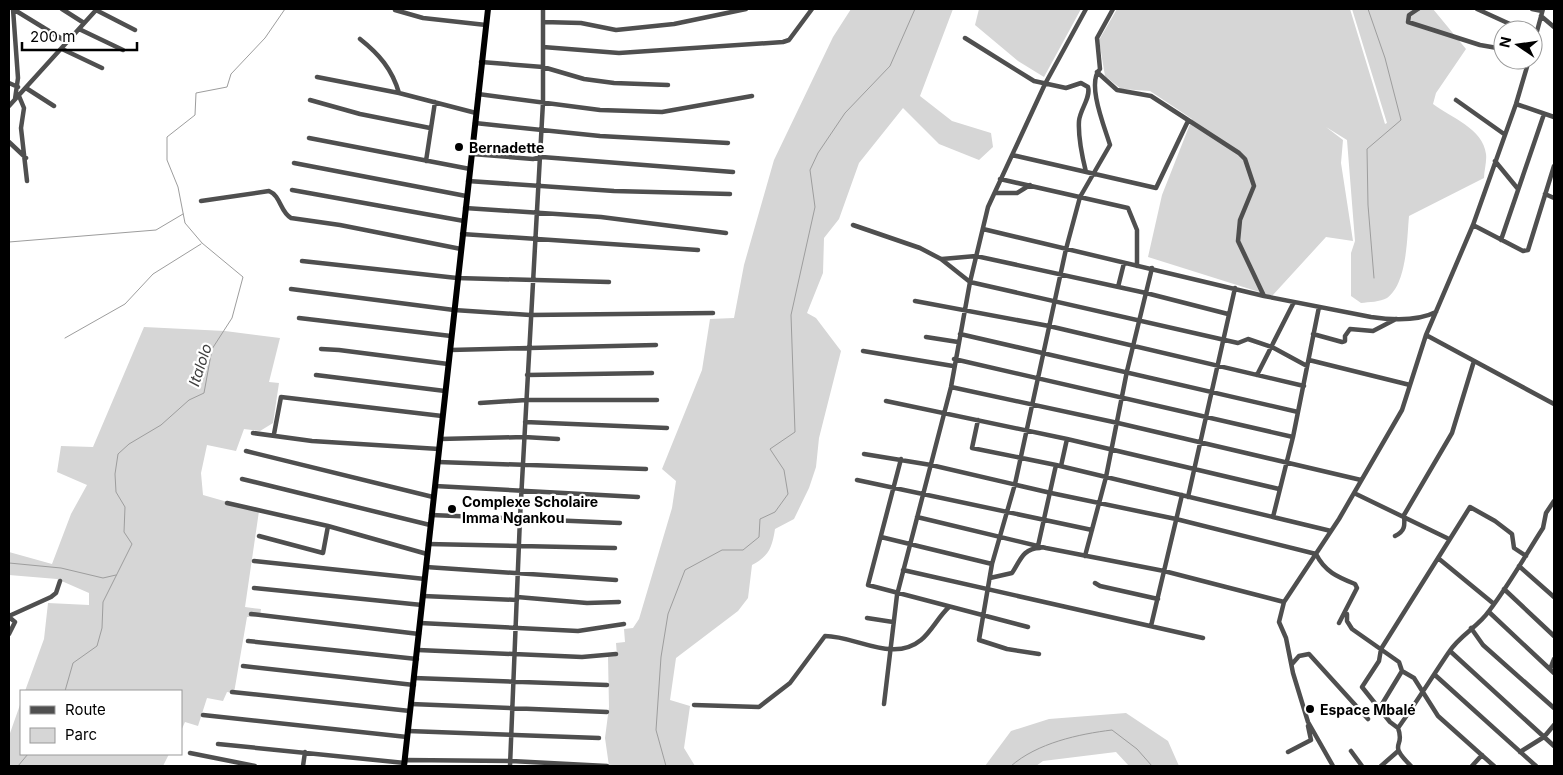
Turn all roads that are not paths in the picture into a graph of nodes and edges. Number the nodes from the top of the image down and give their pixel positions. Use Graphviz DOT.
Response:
graph roads {
  1 [pos="13,9"];
  2 [pos="62,9"];
  3 [pos="97,9"];
  4 [pos="488,9"];
  5 [pos="543,9"];
  6 [pos="746,9"];
  7 [pos="812,9"];
  8 [pos="1086,9"];
  9 [pos="1113,9"];
  10 [pos="1418,9"];
  11 [pos="1476,9"];
  12 [pos="1532,9"];
  13 [pos="395,10"];
  14 [pos="20,11"];
  15 [pos="1542,12"];
  16 [pos="1501,20"];
  17 [pos="543,22"];
  18 [pos="84,23"];
  19 [pos="486,25"];
  20 [pos="1554,27"];
  21 [pos="79,29"];
  22 [pos="135,30"];
  23 [pos="11,32"];
  24 [pos="965,38"];
  25 [pos="360,39"];
  26 [pos="67,42"];
  27 [pos="543,47"];
  28 [pos="1493,47"];
  29 [pos="62,49"];
  30 [pos="123,50"];
  31 [pos="481,62"];
  32 [pos="543,67"];
  33 [pos="102,68"];
  34 [pos="1526,70"];
  35 [pos="1097,72"];
  36 [pos="317,77"];
  37 [pos="9,83"];
  38 [pos="1045,84"];
  39 [pos="668,85"];
  40 [pos="18,87"];
  41 [pos="26,88"];
  42 [pos="399,93"];
  43 [pos="478,94"];
  44 [pos="752,96"];
  45 [pos="17,98"];
  46 [pos="310,100"];
  47 [pos="1456,100"];
  48 [pos="435,102"];
  49 [pos="543,102"];
  50 [pos="1516,104"];
  51 [pos="9,106"];
  52 [pos="54,106"];
  53 [pos="476,113"];
  54 [pos="1544,114"];
  55 [pos="1554,117"];
  56 [pos="1188,121"];
  57 [pos="475,123"];
  58 [pos="430,128"];
  59 [pos="541,130"];
  60 [pos="1504,134"];
  61 [pos="309,138"];
  62 [pos="9,142"];
  63 [pos="728,143"];
  64 [pos="472,154"];
  65 [pos="1012,155"];
  66 [pos="26,158"];
  67 [pos="538,158"];
  68 [pos="426,161"];
  69 [pos="1495,161"];
  70 [pos="294,162"];
  71 [pos="1554,166"];
  72 [pos="470,170"];
  73 [pos="733,172"];
  74 [pos="1086,172"];
  75 [pos="1094,174"];
  76 [pos="1000,179"];
  77 [pos="27,181"];
  78 [pos="468,182"];
  79 [pos="1030,185"];
  80 [pos="536,186"];
  81 [pos="1518,189"];
  82 [pos="292,190"];
  83 [pos="995,193"];
  84 [pos="730,194"];
  85 [pos="1546,194"];
  86 [pos="466,196"];
  87 [pos="1080,197"];
  88 [pos="1554,198"];
  89 [pos="201,201"];
  90 [pos="465,208"];
  91 [pos="535,212"];
  92 [pos="464,221"];
  93 [pos="853,225"];
  94 [pos="1473,225"];
  95 [pos="982,229"];
  96 [pos="726,233"];
  97 [pos="462,234"];
  98 [pos="534,238"];
  99 [pos="1501,240"];
  100 [pos="461,249"];
  101 [pos="1066,249"];
  102 [pos="698,250"];
  103 [pos="976,256"];
  104 [pos="941,259"];
  105 [pos="302,261"];
  106 [pos="1124,263"];
  107 [pos="1137,266"];
  108 [pos="1152,268"];
  109 [pos="1060,276"];
  110 [pos="458,278"];
  111 [pos="532,280"];
  112 [pos="609,282"];
  113 [pos="970,282"];
  114 [pos="1118,288"];
  115 [pos="1235,288"];
  116 [pos="291,289"];
  117 [pos="1146,293"];
  118 [pos="1264,296"];
  119 [pos="914,301"];
  120 [pos="1055,301"];
  121 [pos="1294,302"];
  122 [pos="1319,307"];
  123 [pos="454,310"];
  124 [pos="965,310"];
  125 [pos="1436,312"];
  126 [pos="713,313"];
  127 [pos="1228,314"];
  128 [pos="530,315"];
  129 [pos="299,318"];
  130 [pos="1397,319"];
  131 [pos="1140,320"];
  132 [pos="1049,326"];
  133 [pos="960,334"];
  134 [pos="1313,334"];
  135 [pos="451,336"];
  136 [pos="1426,336"];
  137 [pos="926,337"];
  138 [pos="1223,340"];
  139 [pos="958,342"];
  140 [pos="656,345"];
  141 [pos="1133,346"];
  142 [pos="1272,346"];
  143 [pos="529,347"];
  144 [pos="321,349"];
  145 [pos="450,350"];
  146 [pos="864,351"];
  147 [pos="1044,354"];
  148 [pos="954,359"];
  149 [pos="1474,360"];
  150 [pos="1308,363"];
  151 [pos="448,364"];
  152 [pos="953,366"];
  153 [pos="1218,366"];
  154 [pos="1127,371"];
  155 [pos="652,373"];
  156 [pos="316,374"];
  157 [pos="528,375"];
  158 [pos="1257,375"];
  159 [pos="1037,378"];
  160 [pos="1410,384"];
  161 [pos="1304,386"];
  162 [pos="950,387"];
  163 [pos="445,391"];
  164 [pos="1213,391"];
  165 [pos="1122,398"];
  166 [pos="526,400"];
  167 [pos="657,400"];
  168 [pos="886,401"];
  169 [pos="480,402"];
  170 [pos="1033,404"];
  171 [pos="1554,404"];
  172 [pos="943,412"];
  173 [pos="1298,412"];
  174 [pos="442,416"];
  175 [pos="1207,417"];
  176 [pos="978,420"];
  177 [pos="525,422"];
  178 [pos="1118,423"];
  179 [pos="667,428"];
  180 [pos="1027,431"];
  181 [pos="253,433"];
  182 [pos="274,434"];
  183 [pos="524,437"];
  184 [pos="1293,437"];
  185 [pos="440,439"];
  186 [pos="1067,439"];
  187 [pos="558,440"];
  188 [pos="1200,443"];
  189 [pos="439,449"];
  190 [pos="1112,449"];
  191 [pos="246,451"];
  192 [pos="864,454"];
  193 [pos="1021,457"];
  194 [pos="901,458"];
  195 [pos="1287,461"];
  196 [pos="438,462"];
  197 [pos="932,465"];
  198 [pos="1058,465"];
  199 [pos="523,466"];
  200 [pos="646,469"];
  201 [pos="1194,469"];
  202 [pos="1106,477"];
  203 [pos="242,479"];
  204 [pos="857,480"];
  205 [pos="1361,480"];
  206 [pos="1015,484"];
  207 [pos="435,486"];
  208 [pos="893,488"];
  209 [pos="1279,489"];
  210 [pos="521,492"];
  211 [pos="1051,493"];
  212 [pos="1354,493"];
  213 [pos="923,494"];
  214 [pos="1182,495"];
  215 [pos="638,497"];
  216 [pos="1188,497"];
  217 [pos="433,498"];
  218 [pos="1554,502"];
  219 [pos="227,503"];
  220 [pos="1099,504"];
  221 [pos="1007,511"];
  222 [pos="431,516"];
  223 [pos="1404,516"];
  224 [pos="917,517"];
  225 [pos="1273,517"];
  226 [pos="520,518"];
  227 [pos="1176,519"];
  228 [pos="1044,520"];
  229 [pos="620,523"];
  230 [pos="430,525"];
  231 [pos="328,526"];
  232 [pos="1092,530"];
  233 [pos="1331,531"];
  234 [pos="259,536"];
  235 [pos="1395,536"];
  236 [pos="881,537"];
  237 [pos="999,537"];
  238 [pos="1449,539"];
  239 [pos="428,544"];
  240 [pos="910,545"];
  241 [pos="519,546"];
  242 [pos="1038,546"];
  243 [pos="616,548"];
  244 [pos="1046,548"];
  245 [pos="427,554"];
  246 [pos="1316,554"];
  247 [pos="1085,556"];
  248 [pos="1526,556"];
  249 [pos="1438,558"];
  250 [pos="254,561"];
  251 [pos="992,564"];
  252 [pos="1519,566"];
  253 [pos="426,567"];
  254 [pos="903,570"];
  255 [pos="1164,571"];
  256 [pos="518,572"];
  257 [pos="990,578"];
  258 [pos="425,579"];
  259 [pos="616,580"];
  260 [pos="60,582"];
  261 [pos="1095,583"];
  262 [pos="254,588"];
  263 [pos="988,588"];
  264 [pos="1504,589"];
  265 [pos="897,595"];
  266 [pos="423,596"];
  267 [pos="1554,597"];
  268 [pos="517,599"];
  269 [pos="1158,599"];
  270 [pos="619,602"];
  271 [pos="1284,602"];
  272 [pos="1494,604"];
  273 [pos="422,605"];
  274 [pos="949,607"];
  275 [pos="1349,608"];
  276 [pos="1489,612"];
  277 [pos="251,614"];
  278 [pos="982,615"];
  279 [pos="9,616"];
  280 [pos="867,618"];
  281 [pos="893,622"];
  282 [pos="420,623"];
  283 [pos="624,624"];
  284 [pos="1339,624"];
  285 [pos="1151,626"];
  286 [pos="517,627"];
  287 [pos="1028,627"];
  288 [pos="1471,628"];
  289 [pos="9,634"];
  290 [pos="419,634"];
  291 [pos="1554,636"];
  292 [pos="1203,638"];
  293 [pos="248,641"];
  294 [pos="1381,649"];
  295 [pos="418,650"];
  296 [pos="890,650"];
  297 [pos="1450,650"];
  298 [pos="515,654"];
  299 [pos="616,654"];
  300 [pos="1039,654"];
  301 [pos="416,658"];
  302 [pos="1554,659"];
  303 [pos="242,666"];
  304 [pos="1292,666"];
  305 [pos="1550,669"];
  306 [pos="1402,671"];
  307 [pos="1554,673"];
  308 [pos="1436,674"];
  309 [pos="513,680"];
  310 [pos="414,681"];
  311 [pos="607,685"];
  312 [pos="232,692"];
  313 [pos="1423,695"];
  314 [pos="884,704"];
  315 [pos="694,705"];
  316 [pos="411,707"];
  317 [pos="513,708"];
  318 [pos="1554,708"];
  319 [pos="1379,709"];
  320 [pos="607,712"];
  321 [pos="203,715"];
  322 [pos="1368,719"];
  323 [pos="1308,722"];
  324 [pos="1554,725"];
  325 [pos="1398,728"];
  326 [pos="408,734"];
  327 [pos="512,736"];
  328 [pos="1544,737"];
  329 [pos="599,738"];
  330 [pos="218,744"];
  331 [pos="1554,746"];
  332 [pos="1351,751"];
  333 [pos="305,752"];
  334 [pos="1288,752"];
  335 [pos="1397,752"];
  336 [pos="1520,752"];
  337 [pos="190,753"];
  338 [pos="1482,756"];
  339 [pos="405,763"];
  340 [pos="510,764"];
  341 [pos="255,766"];
  342 [pos="303,766"];
  343 [pos="608,766"];
  344 [pos="1333,766"];
  345 [pos="1362,766"];
  346 [pos="1381,766"];
  347 [pos="1411,766"];
  348 [pos="1472,766"];
  349 [pos="1494,766"];
  350 [pos="1536,766"];
  1 -- 14 [label="street"];
  1 -- 23 [label="street"];
  2 -- 18 [label="street"];
  3 -- 18 [label="street"];
  3 -- 22 [label="street"];
  4 -- 19 [label="highway"];
  5 -- 17 [label="street"];
  6 -- 17 [label="street"];
  7 -- 27 [label="street"];
  8 -- 38 [label="street"];
  9 -- 35 [label="street"];
  10 -- 28 [label="street"];
  11 -- 16 [label="street"];
  12 -- 15 [label="street"];
  13 -- 19 [label="street"];
  14 -- 26 [label="street"];
  15 -- 20 [label="street"];
  17 -- 27 [label="street"];
  18 -- 21 [label="street"];
  19 -- 31 [label="highway"];
  21 -- 26 [label="street"];
  21 -- 30 [label="street"];
  23 -- 40 [label="street"];
  24 -- 38 [label="street"];
  25 -- 42 [label="street"];
  26 -- 29 [label="street"];
  27 -- 32 [label="street"];
  29 -- 33 [label="street"];
  29 -- 41 [label="street"];
  31 -- 32 [label="street"];
  31 -- 43 [label="highway"];
  32 -- 39 [label="street"];
  32 -- 49 [label="street"];
  34 -- 50 [label="street"];
  35 -- 56 [label="street"];
  35 -- 75 [label="street"];
  36 -- 42 [label="street"];
  37 -- 40 [label="street"];
  38 -- 65 [label="street"];
  38 -- 74 [label="street"];
  40 -- 45 [label="street"];
  41 -- 45 [label="street"];
  41 -- 52 [label="street"];
  42 -- 48 [label="street"];
  43 -- 49 [label="street"];
  43 -- 53 [label="highway"];
  44 -- 49 [label="street"];
  45 -- 51 [label="street"];
  45 -- 66 [label="street"];
  46 -- 58 [label="street"];
  47 -- 60 [label="street"];
  48 -- 53 [label="street"];
  48 -- 58 [label="street"];
  49 -- 59 [label="street"];
  50 -- 54 [label="street"];
  50 -- 60 [label="street"];
  53 -- 57 [label="highway"];
  54 -- 55 [label="street"];
  54 -- 81 [label="street"];
  56 -- 75 [label="street"];
  56 -- 118 [label="street"];
  57 -- 59 [label="street"];
  57 -- 64 [label="highway"];
  58 -- 68 [label="street"];
  59 -- 63 [label="street"];
  59 -- 67 [label="street"];
  60 -- 69 [label="street"];
  61 -- 68 [label="street"];
  62 -- 66 [label="street"];
  64 -- 67 [label="street"];
  64 -- 72 [label="highway"];
  65 -- 74 [label="street"];
  65 -- 76 [label="street"];
  66 -- 77 [label="street"];
  67 -- 73 [label="street"];
  67 -- 80 [label="street"];
  68 -- 72 [label="street"];
  69 -- 81 [label="street"];
  69 -- 94 [label="street"];
  70 -- 86 [label="street"];
  71 -- 85 [label="street"];
  72 -- 78 [label="highway"];
  74 -- 75 [label="street"];
  75 -- 87 [label="street"];
  76 -- 79 [label="street"];
  76 -- 83 [label="street"];
  78 -- 80 [label="street"];
  78 -- 86 [label="highway"];
  79 -- 83 [label="street"];
  79 -- 87 [label="street"];
  80 -- 84 [label="street"];
  80 -- 91 [label="street"];
  81 -- 99 [label="street"];
  82 -- 92 [label="street"];
  83 -- 95 [label="street"];
  85 -- 88 [label="street"];
  85 -- 99 [label="street"];
  86 -- 90 [label="highway"];
  87 -- 101 [label="street"];
  87 -- 107 [label="street"];
  89 -- 100 [label="street"];
  90 -- 91 [label="street"];
  90 -- 92 [label="highway"];
  91 -- 96 [label="street"];
  91 -- 98 [label="street"];
  92 -- 97 [label="highway"];
  93 -- 104 [label="street"];
  94 -- 99 [label="street"];
  94 -- 125 [label="street"];
  95 -- 101 [label="street"];
  95 -- 103 [label="street"];
  97 -- 98 [label="street"];
  97 -- 100 [label="highway"];
  98 -- 102 [label="street"];
  98 -- 111 [label="street"];
  100 -- 110 [label="highway"];
  101 -- 106 [label="street"];
  101 -- 109 [label="street"];
  103 -- 104 [label="street"];
  103 -- 109 [label="street"];
  103 -- 113 [label="street"];
  104 -- 113 [label="street"];
  105 -- 110 [label="street"];
  106 -- 107 [label="street"];
  106 -- 114 [label="street"];
  107 -- 108 [label="street"];
  108 -- 115 [label="street"];
  108 -- 117 [label="street"];
  109 -- 114 [label="street"];
  109 -- 120 [label="street"];
  110 -- 111 [label="street"];
  110 -- 123 [label="highway"];
  111 -- 112 [label="street"];
  111 -- 128 [label="street"];
  113 -- 120 [label="street"];
  113 -- 124 [label="street"];
  114 -- 117 [label="street"];
  115 -- 118 [label="street"];
  115 -- 127 [label="street"];
  116 -- 123 [label="street"];
  117 -- 127 [label="street"];
  117 -- 131 [label="street"];
  118 -- 121 [label="street"];
  119 -- 124 [label="street"];
  120 -- 131 [label="street"];
  120 -- 132 [label="street"];
  121 -- 122 [label="street"];
  121 -- 142 [label="street"];
  122 -- 130 [label="street"];
  122 -- 134 [label="street"];
  123 -- 128 [label="street"];
  123 -- 135 [label="highway"];
  124 -- 132 [label="street"];
  124 -- 133 [label="street"];
  125 -- 130 [label="street"];
  125 -- 136 [label="street"];
  126 -- 128 [label="street"];
  127 -- 138 [label="street"];
  128 -- 143 [label="street"];
  129 -- 135 [label="street"];
  130 -- 134 [label="street"];
  131 -- 138 [label="street"];
  131 -- 141 [label="street"];
  132 -- 141 [label="street"];
  132 -- 147 [label="street"];
  133 -- 139 [label="street"];
  133 -- 147 [label="street"];
  134 -- 150 [label="street"];
  135 -- 145 [label="highway"];
  136 -- 149 [label="street"];
  136 -- 160 [label="street"];
  137 -- 139 [label="street"];
  138 -- 142 [label="street"];
  138 -- 153 [label="street"];
  139 -- 148 [label="street"];
  140 -- 143 [label="street"];
  141 -- 153 [label="street"];
  141 -- 154 [label="street"];
  142 -- 150 [label="street"];
  142 -- 158 [label="street"];
  143 -- 145 [label="street"];
  143 -- 157 [label="street"];
  144 -- 151 [label="street"];
  145 -- 151 [label="highway"];
  146 -- 152 [label="street"];
  147 -- 154 [label="street"];
  147 -- 159 [label="street"];
  148 -- 152 [label="street"];
  148 -- 159 [label="street"];
  149 -- 171 [label="street"];
  149 -- 223 [label="street"];
  150 -- 160 [label="street"];
  150 -- 161 [label="street"];
  151 -- 163 [label="highway"];
  152 -- 162 [label="street"];
  153 -- 158 [label="street"];
  153 -- 164 [label="street"];
  154 -- 164 [label="street"];
  154 -- 165 [label="street"];
  155 -- 157 [label="street"];
  156 -- 163 [label="street"];
  157 -- 166 [label="street"];
  158 -- 161 [label="street"];
  159 -- 165 [label="street"];
  159 -- 170 [label="street"];
  160 -- 205 [label="street"];
  161 -- 173 [label="street"];
  162 -- 170 [label="street"];
  162 -- 172 [label="street"];
  163 -- 174 [label="highway"];
  164 -- 173 [label="street"];
  164 -- 175 [label="street"];
  165 -- 175 [label="street"];
  165 -- 178 [label="street"];
  166 -- 167 [label="street"];
  166 -- 169 [label="street"];
  166 -- 177 [label="street"];
  168 -- 172 [label="street"];
  170 -- 178 [label="street"];
  170 -- 180 [label="street"];
  172 -- 176 [label="street"];
  172 -- 197 [label="street"];
  173 -- 184 [label="street"];
  174 -- 182 [label="street"];
  174 -- 185 [label="highway"];
  175 -- 184 [label="street"];
  175 -- 188 [label="street"];
  176 -- 180 [label="street"];
  176 -- 193 [label="street"];
  177 -- 179 [label="street"];
  177 -- 183 [label="street"];
  178 -- 188 [label="street"];
  178 -- 190 [label="street"];
  180 -- 186 [label="street"];
  180 -- 193 [label="street"];
  181 -- 182 [label="street"];
  182 -- 189 [label="street"];
  183 -- 185 [label="street"];
  183 -- 187 [label="street"];
  183 -- 199 [label="street"];
  184 -- 195 [label="street"];
  185 -- 189 [label="highway"];
  186 -- 190 [label="street"];
  186 -- 198 [label="street"];
  188 -- 195 [label="street"];
  188 -- 201 [label="street"];
  189 -- 196 [label="highway"];
  190 -- 201 [label="street"];
  190 -- 202 [label="street"];
  191 -- 217 [label="street"];
  192 -- 194 [label="street"];
  193 -- 198 [label="street"];
  193 -- 206 [label="street"];
  194 -- 197 [label="street"];
  194 -- 208 [label="street"];
  195 -- 205 [label="street"];
  195 -- 209 [label="street"];
  196 -- 199 [label="street"];
  196 -- 207 [label="highway"];
  197 -- 206 [label="street"];
  197 -- 213 [label="street"];
  198 -- 202 [label="street"];
  198 -- 211 [label="street"];
  199 -- 200 [label="street"];
  199 -- 210 [label="street"];
  201 -- 209 [label="street"];
  201 -- 216 [label="street"];
  202 -- 214 [label="street"];
  202 -- 220 [label="street"];
  203 -- 230 [label="street"];
  204 -- 208 [label="street"];
  205 -- 212 [label="street"];
  206 -- 211 [label="street"];
  206 -- 221 [label="street"];
  207 -- 210 [label="street"];
  207 -- 217 [label="highway"];
  208 -- 213 [label="street"];
  208 -- 236 [label="street"];
  209 -- 225 [label="street"];
  210 -- 215 [label="street"];
  210 -- 226 [label="street"];
  211 -- 220 [label="street"];
  211 -- 228 [label="street"];
  212 -- 223 [label="street"];
  212 -- 233 [label="street"];
  213 -- 221 [label="street"];
  213 -- 224 [label="street"];
  214 -- 216 [label="street"];
  214 -- 227 [label="street"];
  216 -- 225 [label="street"];
  217 -- 222 [label="highway"];
  218 -- 248 [label="street"];
  219 -- 231 [label="street"];
  220 -- 227 [label="street"];
  220 -- 232 [label="street"];
  221 -- 228 [label="street"];
  221 -- 237 [label="street"];
  222 -- 226 [label="street"];
  222 -- 230 [label="highway"];
  223 -- 235 [label="street"];
  223 -- 238 [label="street"];
  224 -- 237 [label="street"];
  224 -- 240 [label="street"];
  225 -- 233 [label="street"];
  226 -- 229 [label="street"];
  226 -- 241 [label="street"];
  227 -- 246 [label="street"];
  227 -- 255 [label="street"];
  228 -- 232 [label="street"];
  228 -- 242 [label="street"];
  230 -- 239 [label="highway"];
  231 -- 234 [label="street"];
  231 -- 245 [label="street"];
  232 -- 247 [label="street"];
  233 -- 246 [label="street"];
  236 -- 240 [label="street"];
  236 -- 265 [label="street"];
  237 -- 242 [label="street"];
  237 -- 251 [label="street"];
  238 -- 248 [label="street"];
  238 -- 249 [label="street"];
  239 -- 241 [label="street"];
  239 -- 245 [label="highway"];
  240 -- 251 [label="street"];
  240 -- 254 [label="street"];
  241 -- 243 [label="street"];
  241 -- 256 [label="street"];
  242 -- 244 [label="street"];
  244 -- 247 [label="street"];
  244 -- 257 [label="street"];
  245 -- 253 [label="highway"];
  246 -- 271 [label="street"];
  246 -- 275 [label="street"];
  247 -- 255 [label="street"];
  248 -- 252 [label="street"];
  249 -- 272 [label="street"];
  249 -- 294 [label="street"];
  250 -- 258 [label="street"];
  251 -- 257 [label="street"];
  252 -- 264 [label="street"];
  252 -- 267 [label="street"];
  253 -- 256 [label="street"];
  253 -- 258 [label="highway"];
  254 -- 263 [label="street"];
  254 -- 265 [label="street"];
  255 -- 269 [label="street"];
  255 -- 271 [label="street"];
  256 -- 259 [label="street"];
  256 -- 268 [label="street"];
  257 -- 263 [label="street"];
  258 -- 266 [label="highway"];
  260 -- 279 [label="street"];
  261 -- 269 [label="street"];
  262 -- 273 [label="street"];
  263 -- 278 [label="street"];
  263 -- 285 [label="street"];
  264 -- 272 [label="street"];
  264 -- 291 [label="street"];
  265 -- 274 [label="street"];
  265 -- 281 [label="street"];
  266 -- 268 [label="street"];
  266 -- 273 [label="highway"];
  268 -- 270 [label="street"];
  268 -- 286 [label="street"];
  269 -- 285 [label="street"];
  271 -- 304 [label="street"];
  272 -- 276 [label="street"];
  273 -- 282 [label="highway"];
  274 -- 278 [label="street"];
  274 -- 296 [label="street"];
  275 -- 284 [label="street"];
  275 -- 294 [label="street"];
  276 -- 288 [label="street"];
  276 -- 305 [label="street"];
  277 -- 290 [label="street"];
  278 -- 287 [label="street"];
  278 -- 300 [label="street"];
  279 -- 289 [label="street"];
  280 -- 281 [label="street"];
  281 -- 296 [label="street"];
  282 -- 286 [label="street"];
  282 -- 290 [label="highway"];
  283 -- 286 [label="street"];
  285 -- 292 [label="street"];
  286 -- 298 [label="street"];
  288 -- 297 [label="street"];
  288 -- 318 [label="street"];
  290 -- 295 [label="highway"];
  293 -- 301 [label="street"];
  294 -- 306 [label="street"];
  294 -- 319 [label="street"];
  295 -- 298 [label="street"];
  295 -- 301 [label="highway"];
  296 -- 314 [label="street"];
  296 -- 315 [label="street"];
  297 -- 308 [label="street"];
  297 -- 328 [label="street"];
  298 -- 299 [label="street"];
  298 -- 309 [label="street"];
  301 -- 310 [label="highway"];
  302 -- 305 [label="street"];
  303 -- 310 [label="street"];
  304 -- 322 [label="street"];
  304 -- 323 [label="street"];
  305 -- 307 [label="street"];
  306 -- 313 [label="street"];
  306 -- 319 [label="street"];
  308 -- 313 [label="street"];
  308 -- 336 [label="street"];
  309 -- 310 [label="street"];
  309 -- 311 [label="street"];
  309 -- 317 [label="street"];
  310 -- 316 [label="highway"];
  312 -- 316 [label="street"];
  313 -- 325 [label="street"];
  313 -- 338 [label="street"];
  316 -- 317 [label="street"];
  316 -- 326 [label="highway"];
  317 -- 320 [label="street"];
  317 -- 327 [label="street"];
  319 -- 325 [label="street"];
  321 -- 326 [label="street"];
  323 -- 334 [label="street"];
  323 -- 344 [label="street"];
  324 -- 328 [label="street"];
  325 -- 335 [label="street"];
  326 -- 327 [label="street"];
  326 -- 339 [label="highway"];
  327 -- 329 [label="street"];
  327 -- 340 [label="street"];
  328 -- 331 [label="street"];
  328 -- 336 [label="street"];
  330 -- 333 [label="street"];
  332 -- 345 [label="street"];
  333 -- 339 [label="street"];
  333 -- 342 [label="street"];
  335 -- 346 [label="street"];
  335 -- 347 [label="street"];
  336 -- 350 [label="street"];
  337 -- 341 [label="street"];
  338 -- 348 [label="street"];
  338 -- 349 [label="street"];
  339 -- 340 [label="street"];
  340 -- 343 [label="street"];
}
